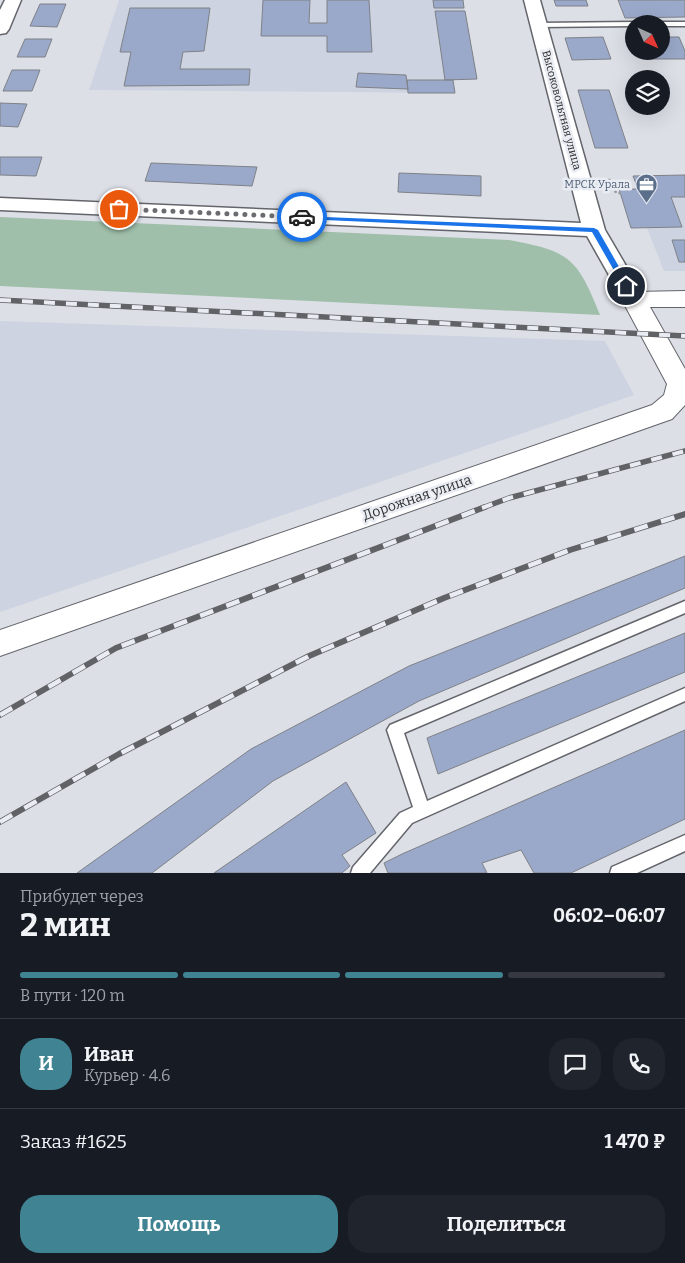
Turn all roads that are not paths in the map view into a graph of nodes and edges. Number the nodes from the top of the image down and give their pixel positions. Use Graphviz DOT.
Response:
graph roads {
  1 [pos="13,0"];
  2 [pos="532,0"];
  3 [pos="625,24"];
  4 [pos="670,24"];
  5 [pos="685,24"];
  6 [pos="539,25"];
  7 [pos="0,29"];
  8 [pos="0,204"];
  9 [pos="594,230"];
  10 [pos="685,299"];
  11 [pos="634,300"];
  12 [pos="685,607"];
  13 [pos="0,643"];
  14 [pos="685,694"];
  15 [pos="422,810"];
  16 [pos="685,843"];
  17 [pos="359,873"];
  18 [pos="618,873"];
  1 -- 7 [label="street"];
  2 -- 6 [label="street, Высоковольтная улица"];
  3 -- 6 [label="lane"];
  4 -- 5 [label="lane"];
  6 -- 9 [label="street, Высоковольтная улица"];
  8 -- 9 [label="street"];
  9 -- 11 [label="street, Высоковольтная улица"];
  10 -- 11 [label="street"];
  11 -- 13 [label="street, Дорожная улица"];
  12 -- 15 [label="lane"];
  14 -- 15 [label="lane"];
  15 -- 17 [label="lane"];
  16 -- 18 [label="lane"];
}
